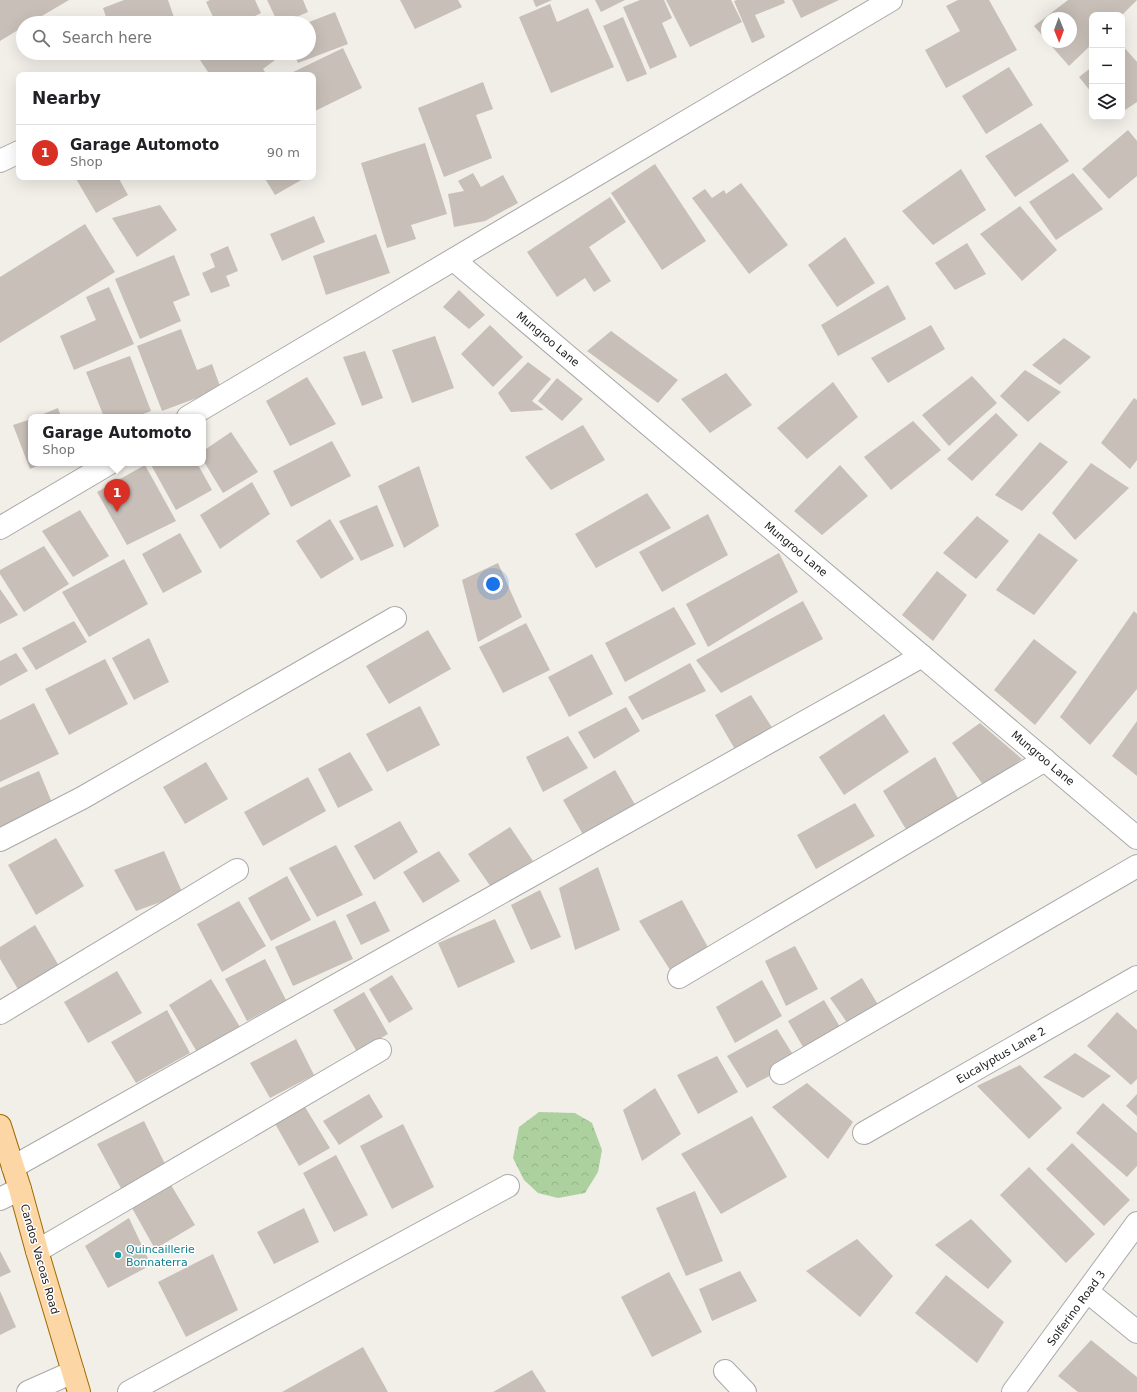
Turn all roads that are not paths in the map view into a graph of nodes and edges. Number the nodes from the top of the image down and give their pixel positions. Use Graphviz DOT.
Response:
graph roads {
  1 [pos="891,0"];
  2 [pos="16,153"];
  3 [pos="0,161"];
  4 [pos="454,260"];
  5 [pos="193,414"];
  6 [pos="105,466"];
  7 [pos="0,528"];
  8 [pos="395,618"];
  9 [pos="922,656"];
  10 [pos="1045,760"];
  11 [pos="1137,838"];
  12 [pos="0,840"];
  13 [pos="1137,866"];
  14 [pos="237,870"];
  15 [pos="679,977"];
  16 [pos="1137,977"];
  17 [pos="0,1013"];
  18 [pos="380,1050"];
  19 [pos="781,1073"];
  20 [pos="0,1126"];
  21 [pos="864,1134"];
  22 [pos="13,1167"];
  23 [pos="508,1186"];
  24 [pos="20,1189"];
  25 [pos="0,1199"];
  26 [pos="1137,1223"];
  27 [pos="36,1251"];
  28 [pos="1088,1292"];
  29 [pos="1137,1332"];
  30 [pos="725,1371"];
  31 [pos="76,1382"];
  32 [pos="28,1392"];
  33 [pos="129,1392"];
  34 [pos="745,1392"];
  35 [pos="1013,1392"];
  1 -- 4 [label="street"];
  2 -- 3 [label="street"];
  4 -- 5 [label="street"];
  4 -- 9 [label="street, Mungroo Lane"];
  6 -- 7 [label="street"];
  8 -- 12 [label="street"];
  9 -- 10 [label="street, Mungroo Lane"];
  9 -- 22 [label="street"];
  10 -- 11 [label="street, Mungroo Lane"];
  10 -- 15 [label="street"];
  13 -- 19 [label="street"];
  14 -- 17 [label="street"];
  16 -- 21 [label="street, Eucalyptus Lane 2"];
  18 -- 27 [label="street"];
  20 -- 22 [label="main road, Candos Vacoas Road"];
  22 -- 24 [label="main road, Candos Vacoas Road"];
  23 -- 33 [label="street"];
  24 -- 25 [label="street"];
  24 -- 27 [label="main road, Candos Vacoas Road"];
  26 -- 28 [label="street, Solferino Road 3"];
  27 -- 31 [label="main road, Candos Vacoas Road"];
  28 -- 29 [label="street"];
  28 -- 35 [label="street, Solferino Road 3"];
  30 -- 34 [label="street"];
  31 -- 32 [label="street"];
}
